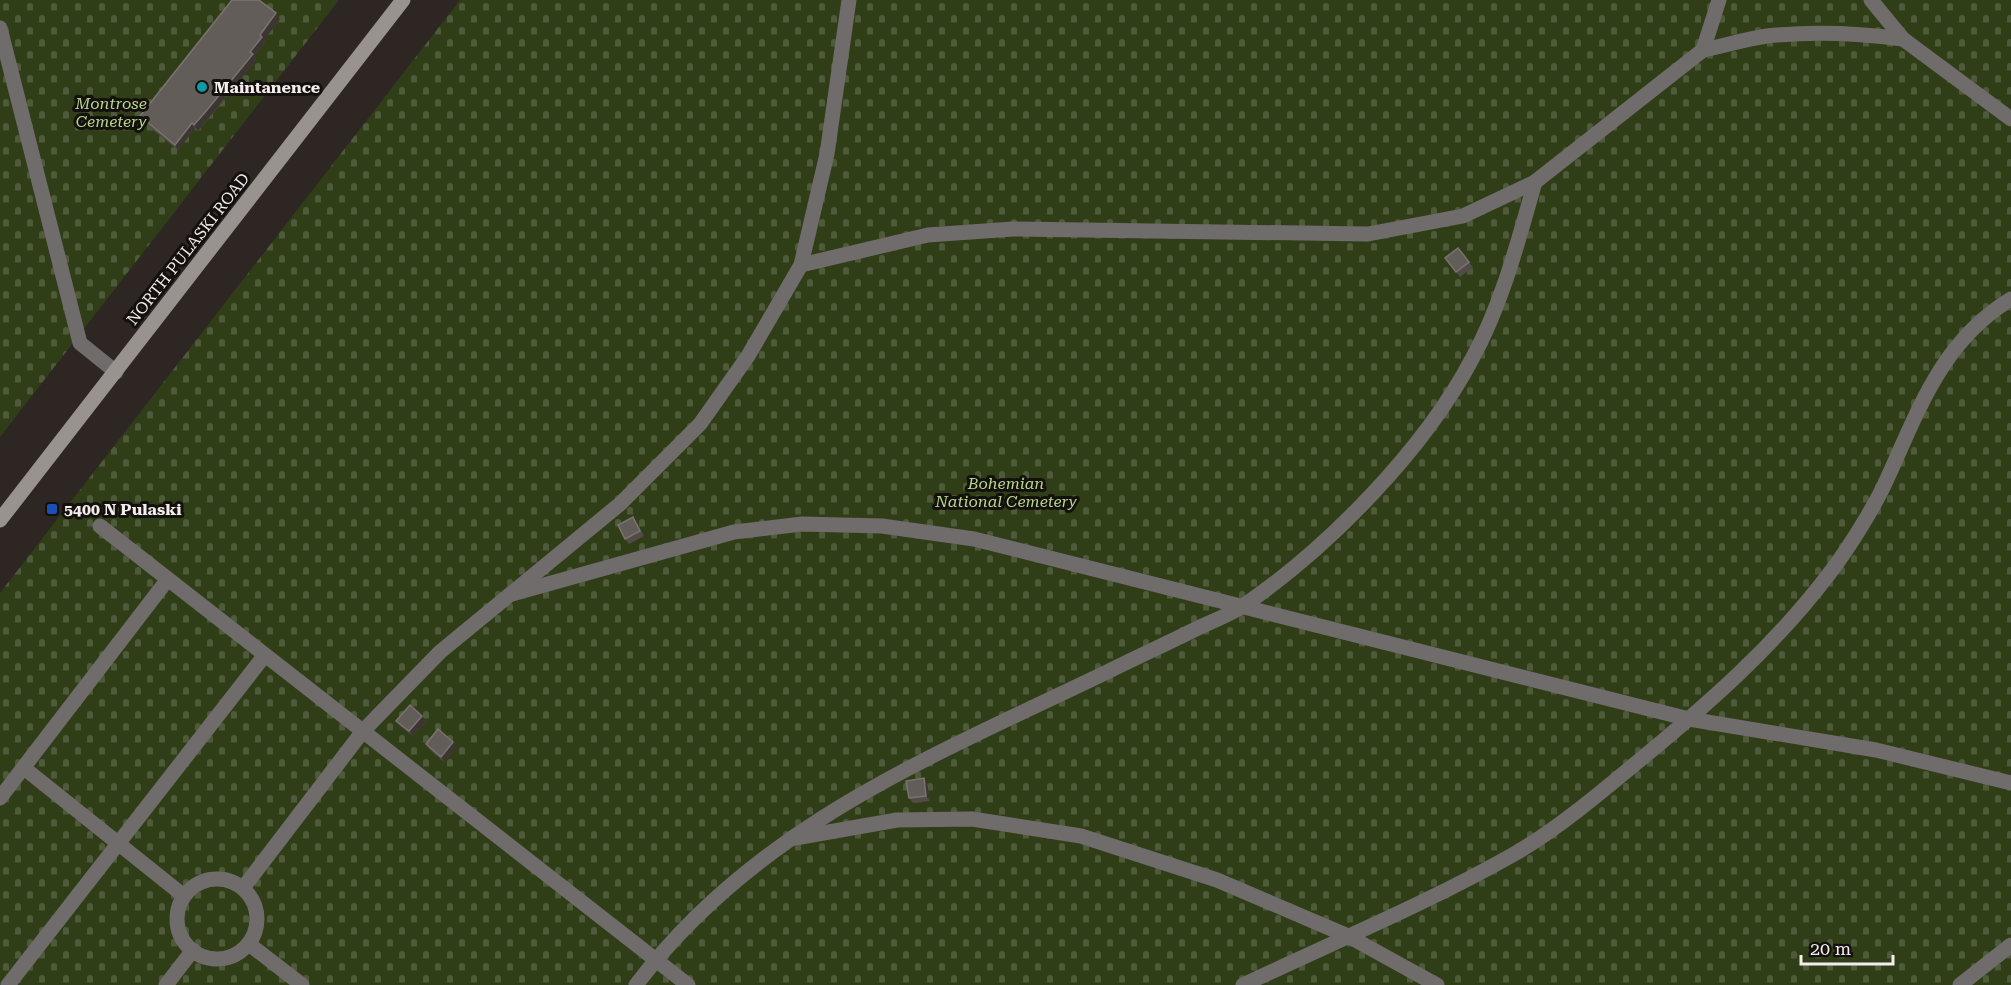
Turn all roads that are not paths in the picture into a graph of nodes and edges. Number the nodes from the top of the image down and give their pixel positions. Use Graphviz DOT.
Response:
graph roads {
  1 [pos="403,0"];
  2 [pos="864,0"];
  3 [pos="1719,0"];
  4 [pos="1871,0"];
  5 [pos="848,3"];
  6 [pos="0,28"];
  7 [pos="1903,39"];
  8 [pos="1703,51"];
  9 [pos="2011,119"];
  10 [pos="1536,182"];
  11 [pos="801,265"];
  12 [pos="2011,298"];
  13 [pos="116,372"];
  14 [pos="0,520"];
  15 [pos="100,526"];
  16 [pos="168,579"];
  17 [pos="512,594"];
  18 [pos="1241,608"];
  19 [pos="265,655"];
  20 [pos="1689,719"];
  21 [pos="363,731"];
  22 [pos="24,768"];
  23 [pos="2011,783"];
  24 [pos="0,798"];
  25 [pos="786,840"];
  26 [pos="117,845"];
  27 [pos="243,888"];
  28 [pos="184,896"];
  29 [pos="1348,936"];
  30 [pos="249,944"];
  31 [pos="2011,945"];
  32 [pos="193,950"];
  33 [pos="656,960"];
  34 [pos="8,985"];
  35 [pos="166,985"];
  36 [pos="302,985"];
  37 [pos="636,985"];
  38 [pos="688,985"];
  39 [pos="1243,985"];
  40 [pos="1437,985"];
  41 [pos="1960,985"];
  1 -- 13 [label="main road, NORTH PULASKI ROAD"];
  2 -- 5 [label="lane"];
  3 -- 8 [label="lane"];
  4 -- 7 [label="lane"];
  5 -- 11 [label="lane"];
  6 -- 13 [label="lane"];
  7 -- 8 [label="lane"];
  7 -- 9 [label="lane"];
  8 -- 10 [label="lane"];
  10 -- 11 [label="lane"];
  10 -- 18 [label="lane"];
  11 -- 17 [label="lane"];
  12 -- 20 [label="lane"];
  13 -- 14 [label="main road, NORTH PULASKI ROAD"];
  15 -- 16 [label="lane"];
  16 -- 19 [label="lane"];
  16 -- 22 [label="lane"];
  17 -- 18 [label="lane"];
  17 -- 21 [label="lane"];
  18 -- 20 [label="lane"];
  18 -- 25 [label="lane"];
  19 -- 21 [label="lane"];
  19 -- 26 [label="lane"];
  20 -- 23 [label="lane"];
  20 -- 29 [label="lane"];
  21 -- 27 [label="lane"];
  21 -- 33 [label="lane"];
  22 -- 24 [label="lane"];
  22 -- 26 [label="lane"];
  25 -- 29 [label="lane"];
  25 -- 33 [label="lane"];
  26 -- 28 [label="lane"];
  26 -- 34 [label="lane"];
  27 -- 28 [label="lane"];
  27 -- 30 [label="lane"];
  28 -- 32 [label="lane"];
  29 -- 39 [label="lane"];
  29 -- 40 [label="lane"];
  30 -- 32 [label="lane"];
  30 -- 36 [label="lane"];
  31 -- 41 [label="lane"];
  32 -- 35 [label="lane"];
  33 -- 37 [label="lane"];
  33 -- 38 [label="lane"];
}
